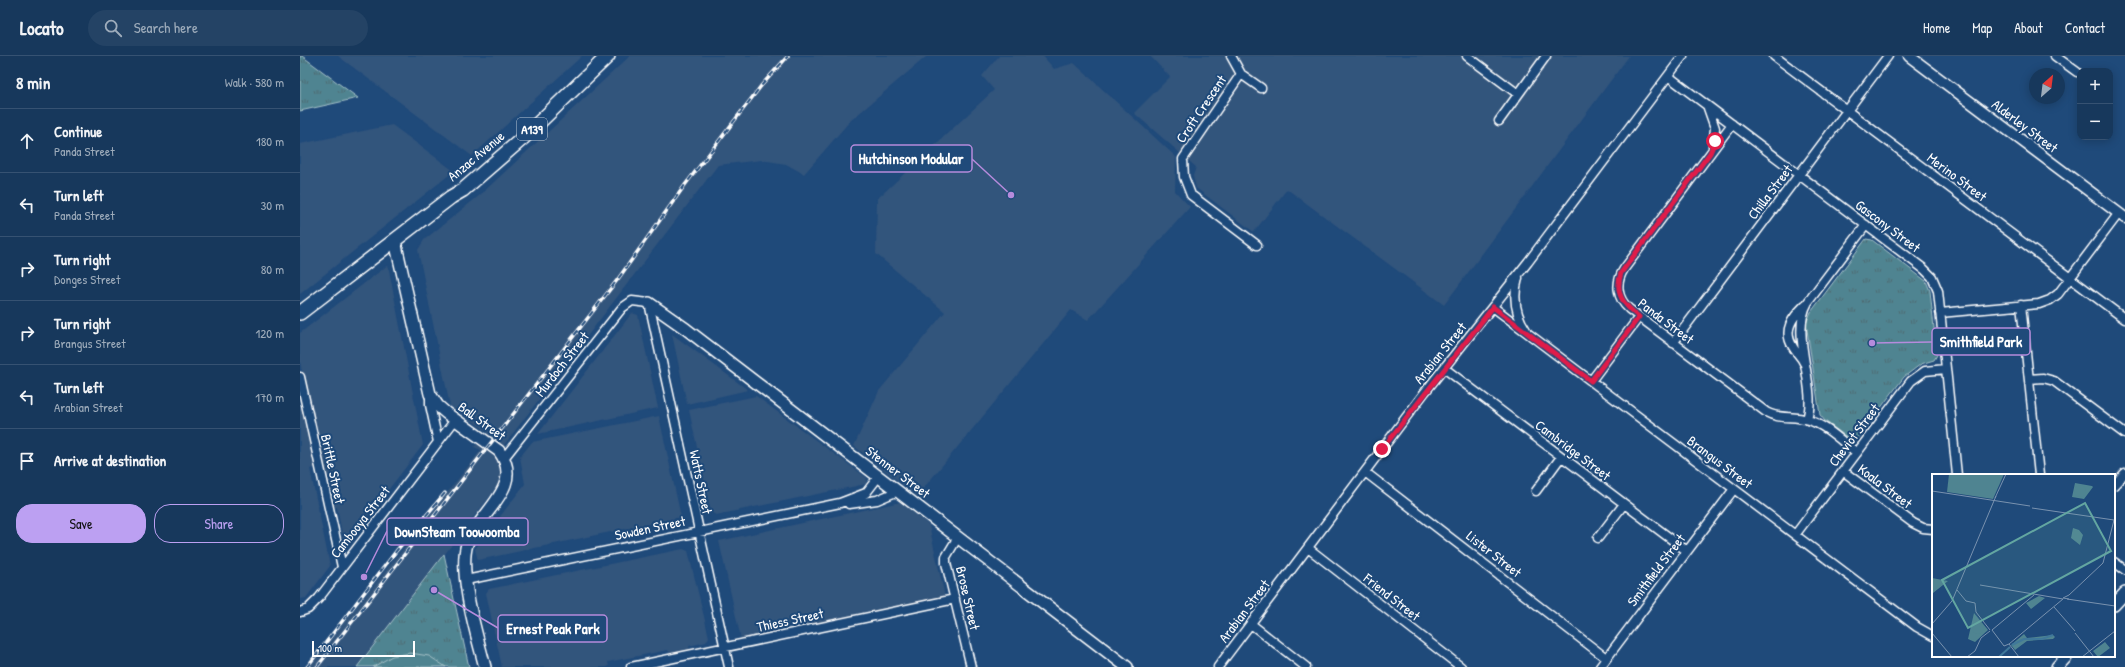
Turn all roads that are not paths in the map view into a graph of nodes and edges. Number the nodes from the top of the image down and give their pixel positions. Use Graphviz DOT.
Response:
graph roads {
  1 [pos="595,56"];
  2 [pos="608,56"];
  3 [pos="1231,56"];
  4 [pos="1468,56"];
  5 [pos="1546,56"];
  6 [pos="1683,56"];
  7 [pos="1774,56"];
  8 [pos="1888,56"];
  9 [pos="1909,56"];
  10 [pos="2055,56"];
  11 [pos="2077,72"];
  12 [pos="1241,74"];
  13 [pos="1668,76"];
  14 [pos="1261,88"];
  15 [pos="1518,94"];
  16 [pos="1705,104"];
  17 [pos="1847,111"];
  18 [pos="1499,120"];
  19 [pos="1732,124"];
  20 [pos="1710,153"];
  21 [pos="1799,175"];
  22 [pos="451,197"];
  23 [pos="2122,216"];
  24 [pos="1866,225"];
  25 [pos="395,240"];
  26 [pos="1257,245"];
  27 [pos="1521,272"];
  28 [pos="2070,278"];
  29 [pos="1808,302"];
  30 [pos="648,303"];
  31 [pos="2021,305"];
  32 [pos="1493,307"];
  33 [pos="1940,312"];
  34 [pos="300,313"];
  35 [pos="1639,317"];
  36 [pos="2125,319"];
  37 [pos="1532,336"];
  38 [pos="1673,343"];
  39 [pos="1804,363"];
  40 [pos="1444,368"];
  41 [pos="1946,369"];
  42 [pos="300,377"];
  43 [pos="2029,379"];
  44 [pos="1591,381"];
  45 [pos="430,394"];
  46 [pos="1807,419"];
  47 [pos="455,420"];
  48 [pos="2125,434"];
  49 [pos="438,442"];
  50 [pos="1857,453"];
  51 [pos="1562,457"];
  52 [pos="504,458"];
  53 [pos="1843,471"];
  54 [pos="1365,472"];
  55 [pos="2125,473"];
  56 [pos="1957,474"];
  57 [pos="2039,474"];
  58 [pos="878,476"];
  59 [pos="2115,483"];
  60 [pos="1734,489"];
  61 [pos="898,491"];
  62 [pos="1536,491"];
  63 [pos="840,503"];
  64 [pos="1624,504"];
  65 [pos="1932,530"];
  66 [pos="699,531"];
  67 [pos="1795,535"];
  68 [pos="958,537"];
  69 [pos="1598,538"];
  70 [pos="1308,548"];
  71 [pos="1687,552"];
  72 [pos="2115,563"];
  73 [pos="342,567"];
  74 [pos="2125,570"];
  75 [pos="466,580"];
  76 [pos="2125,593"];
  77 [pos="955,599"];
  78 [pos="2115,604"];
  79 [pos="300,612"];
  80 [pos="1251,624"];
  81 [pos="1932,635"];
  82 [pos="724,648"];
  83 [pos="2066,657"];
  84 [pos="1606,658"];
  85 [pos="485,667"];
  86 [pos="631,667"];
  87 [pos="729,667"];
  88 [pos="971,667"];
  89 [pos="1127,667"];
  90 [pos="1218,667"];
  91 [pos="1306,667"];
  92 [pos="1461,667"];
  93 [pos="1600,667"];
  94 [pos="2057,667"];
  1 -- 22 [label="highway, Anzac Avenue / A139"];
  2 -- 22 [label="highway, Anzac Avenue / A139"];
  3 -- 12 [label="street"];
  4 -- 15 [label="street"];
  5 -- 15 [label="street"];
  6 -- 13 [label="street, Arabian Street"];
  7 -- 17 [label="street, Merino Street"];
  8 -- 17 [label="street, Chilla Street"];
  9 -- 23 [label="street, Alderley Street"];
  10 -- 11 [label="street"];
  12 -- 14 [label="street"];
  12 -- 26 [label="street, Croft Crescent"];
  13 -- 16 [label="street, Gascony Street"];
  13 -- 27 [label="street, Arabian Street"];
  15 -- 18 [label="street"];
  16 -- 19 [label="street, Gascony Street"];
  16 -- 20 [label="street"];
  17 -- 21 [label="street, Chilla Street"];
  17 -- 28 [label="street, Merino Street"];
  19 -- 20 [label="street, Panda Street"];
  19 -- 21 [label="street, Gascony Street"];
  20 -- 35 [label="street, Panda Street"];
  21 -- 24 [label="street, Gascony Street"];
  21 -- 38 [label="street, Chilla Street"];
  22 -- 25 [label="highway, Anzac Avenue / A139"];
  23 -- 28 [label="street"];
  24 -- 29 [label="street"];
  24 -- 33 [label="street, Gascony Street"];
  25 -- 34 [label="highway, Anzac Avenue / A139"];
  25 -- 45 [label="main road, Ball Street"];
  27 -- 32 [label="street, Arabian Street"];
  27 -- 37 [label="street"];
  28 -- 31 [label="street"];
  28 -- 36 [label="street, Merino Street"];
  29 -- 39 [label="street"];
  29 -- 39 [label="street"];
  30 -- 52 [label="street, Murdoch Street"];
  30 -- 58 [label="main road, Stenner Street"];
  30 -- 66 [label="street, Watts Street"];
  31 -- 33 [label="street"];
  31 -- 43 [label="street"];
  32 -- 37 [label="street, Brangus Street"];
  32 -- 40 [label="street, Arabian Street"];
  33 -- 41 [label="street, Gascony Street"];
  35 -- 38 [label="street, Panda Street"];
  35 -- 44 [label="street"];
  37 -- 44 [label="street, Brangus Street"];
  38 -- 46 [label="street, Panda Street"];
  39 -- 46 [label="street"];
  40 -- 51 [label="street, Cambridge Street"];
  40 -- 54 [label="street, Arabian Street"];
  41 -- 50 [label="street, Cheviot Street"];
  41 -- 56 [label="street, Gascony Street"];
  42 -- 73 [label="street, Brittle Street"];
  43 -- 48 [label="street"];
  43 -- 57 [label="street"];
  44 -- 60 [label="street, Brangus Street"];
  45 -- 47 [label="main road, Ball Street"];
  45 -- 49 [label="street"];
  46 -- 50 [label="street, Panda Street"];
  47 -- 49 [label="street, Cambooya Street"];
  47 -- 52 [label="main road, Ball Street"];
  49 -- 73 [label="street, Cambooya Street"];
  50 -- 53 [label="street, Cheviot Street"];
  51 -- 62 [label="street"];
  51 -- 64 [label="street, Cambridge Street"];
  52 -- 75 [label="main road, Ball Street"];
  53 -- 65 [label="street, Koala Street"];
  53 -- 67 [label="street, Cheviot Street"];
  54 -- 70 [label="street, Arabian Street"];
  54 -- 84 [label="street, Lister Street"];
  55 -- 59 [label="street"];
  58 -- 61 [label="main road, Stenner Street"];
  58 -- 63 [label="street, Sowden Street"];
  60 -- 67 [label="street, Brangus Street"];
  60 -- 71 [label="street, Smithfield Street"];
  61 -- 63 [label="street, Sowden Street"];
  61 -- 68 [label="main road, Stenner Street"];
  63 -- 66 [label="street, Sowden Street"];
  64 -- 69 [label="street"];
  64 -- 71 [label="street, Cambridge Street"];
  66 -- 75 [label="street, Sowden Street"];
  66 -- 82 [label="street, Watts Street"];
  67 -- 81 [label="street, Brangus Street"];
  68 -- 77 [label="street, Brose Street"];
  68 -- 89 [label="main road, Stenner Street"];
  70 -- 80 [label="street, Arabian Street"];
  70 -- 92 [label="street, Friend Street"];
  71 -- 84 [label="street, Smithfield Street"];
  72 -- 74 [label="street"];
  73 -- 79 [label="street, Cambooya Street"];
  75 -- 85 [label="main road, Ball Street"];
  76 -- 78 [label="main road"];
  77 -- 82 [label="street, Thiess Street"];
  77 -- 88 [label="street, Brose Street"];
  80 -- 90 [label="street, Arabian Street"];
  80 -- 91 [label="street"];
  82 -- 86 [label="street, Thiess Street"];
  82 -- 87 [label="street, Watts Street"];
  83 -- 94 [label="main road"];
  84 -- 93 [label="street, Smithfield Street"];
}
